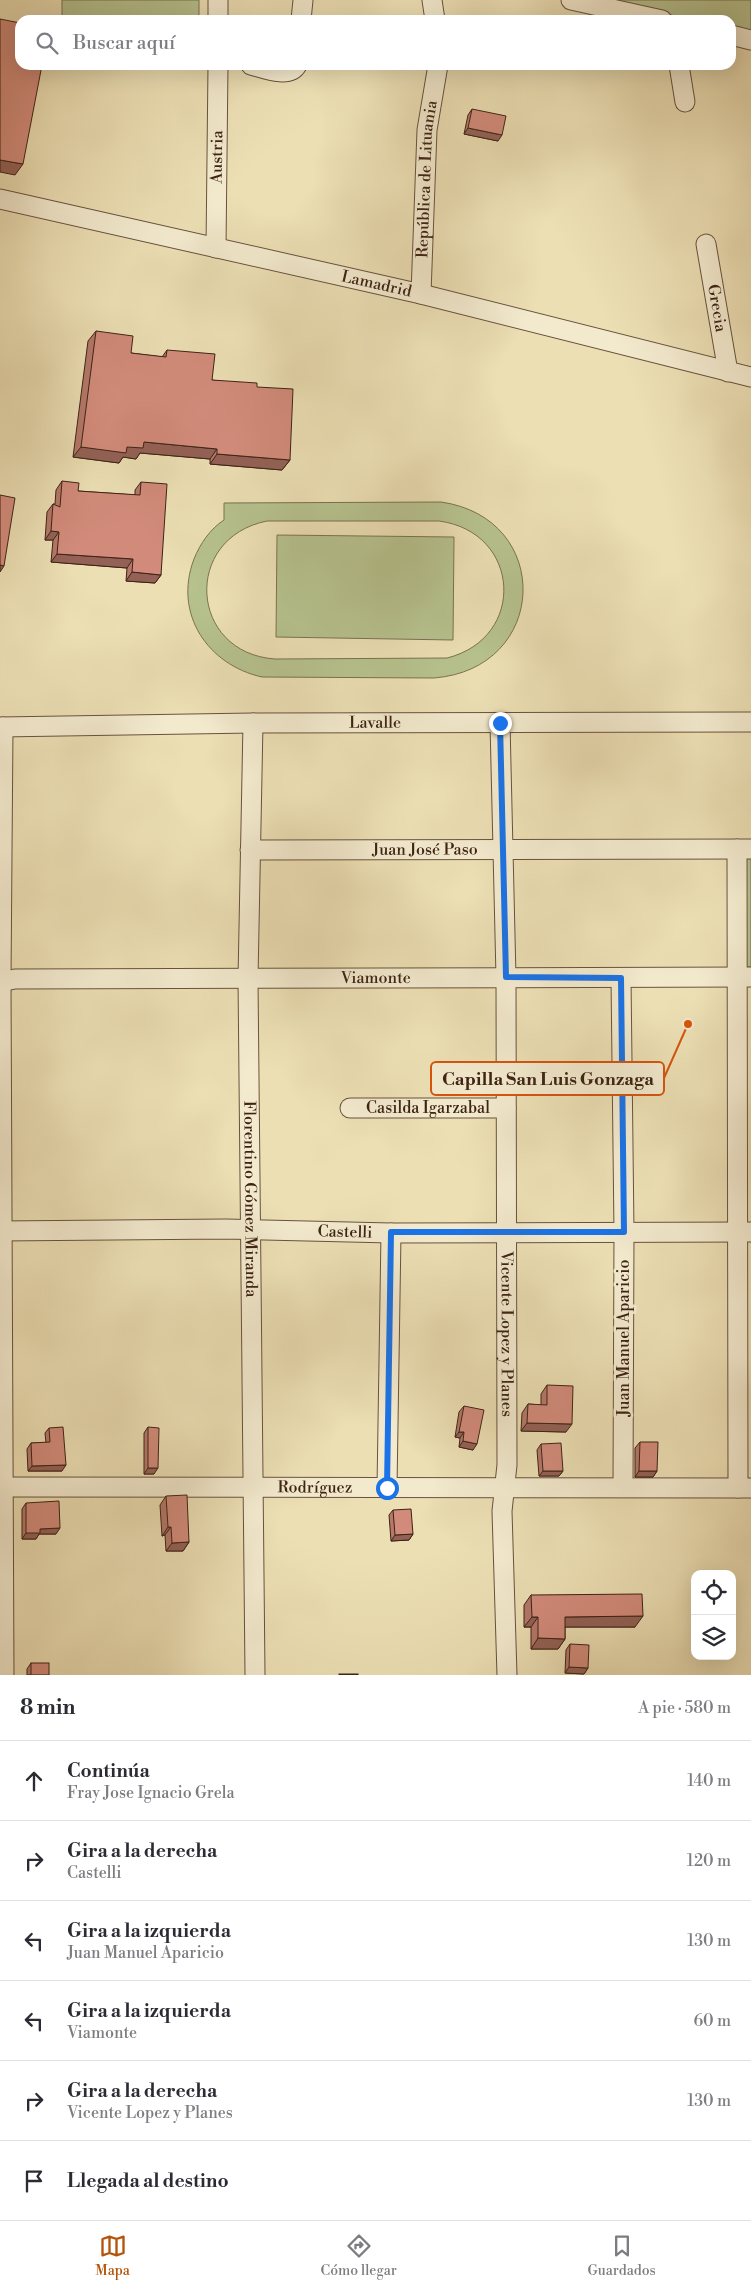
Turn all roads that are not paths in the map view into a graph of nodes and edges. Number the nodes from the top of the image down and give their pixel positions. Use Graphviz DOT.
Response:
graph roads {
  1 [pos="218,0"];
  2 [pos="303,0"];
  3 [pos="432,0"];
  4 [pos="571,0"];
  5 [pos="218,15"];
  6 [pos="302,15"];
  7 [pos="434,15"];
  8 [pos="639,15"];
  9 [pos="736,36"];
  10 [pos="751,40"];
  11 [pos="218,70"];
  12 [pos="277,70"];
  13 [pos="292,70"];
  14 [pos="437,70"];
  15 [pos="680,70"];
  16 [pos="685,102"];
  17 [pos="0,199"];
  18 [pos="706,244"];
  19 [pos="216,248"];
  20 [pos="420,294"];
  21 [pos="728,372"];
  22 [pos="751,377"];
  23 [pos="751,722"];
  24 [pos="253,723"];
  25 [pos="500,723"];
  26 [pos="1,727"];
  27 [pos="744,849"];
  28 [pos="250,850"];
  29 [pos="503,850"];
  30 [pos="506,977"];
  31 [pos="745,977"];
  32 [pos="621,978"];
  33 [pos="248,979"];
  34 [pos="1,982"];
  35 [pos="350,1108"];
  36 [pos="506,1108"];
  37 [pos="1,1125"];
  38 [pos="252,1230"];
  39 [pos="2,1231"];
  40 [pos="391,1232"];
  41 [pos="506,1232"];
  42 [pos="624,1232"];
  43 [pos="745,1233"];
  44 [pos="2,1360"];
  45 [pos="745,1360"];
  46 [pos="253,1486"];
  47 [pos="2,1487"];
  48 [pos="623,1487"];
  49 [pos="387,1488"];
  50 [pos="505,1488"];
  51 [pos="745,1488"];
  52 [pos="4,1675"];
  53 [pos="255,1675"];
  54 [pos="507,1675"];
  1 -- 5 [label="street"];
  2 -- 6 [label="street"];
  3 -- 7 [label="street"];
  4 -- 8 [label="street"];
  9 -- 10 [label="street"];
  11 -- 19 [label="street, Austria"];
  12 -- 13 [label="street"];
  14 -- 20 [label="street, República de Lituania"];
  15 -- 16 [label="street"];
  17 -- 19 [label="street, Lamadrid"];
  18 -- 21 [label="street, Grecia"];
  19 -- 20 [label="street, Lamadrid"];
  20 -- 21 [label="street, Lamadrid"];
  21 -- 22 [label="street, Lamadrid"];
  23 -- 25 [label="street, Lavalle"];
  24 -- 25 [label="street, Lavalle"];
  24 -- 26 [label="street, Lavalle"];
  24 -- 28 [label="street, Florentino Gómez Miranda"];
  25 -- 29 [label="street, Vicente Lopez y Planes"];
  26 -- 34 [label="street"];
  27 -- 29 [label="street, Juan José Paso"];
  27 -- 31 [label="street"];
  28 -- 29 [label="street, Juan José Paso"];
  28 -- 33 [label="street, Florentino Gómez Miranda"];
  29 -- 30 [label="street, Vicente Lopez y Planes"];
  30 -- 32 [label="street, Viamonte"];
  30 -- 33 [label="street, Viamonte"];
  30 -- 36 [label="street, Vicente Lopez y Planes"];
  31 -- 32 [label="street, Viamonte"];
  31 -- 43 [label="street"];
  32 -- 42 [label="street, Juan Manuel Aparicio"];
  33 -- 34 [label="street, Viamonte"];
  33 -- 38 [label="street, Florentino Gómez Miranda"];
  34 -- 37 [label="street"];
  35 -- 36 [label="street, Casilda Igarzabal"];
  36 -- 41 [label="street, Vicente Lopez y Planes"];
  37 -- 39 [label="street"];
  38 -- 39 [label="street, Castelli"];
  38 -- 40 [label="street, Castelli"];
  38 -- 46 [label="street, Florentino Gómez Miranda"];
  39 -- 44 [label="street"];
  40 -- 41 [label="street, Castelli"];
  40 -- 49 [label="street"];
  41 -- 42 [label="street, Castelli"];
  41 -- 50 [label="street, Vicente Lopez y Planes"];
  42 -- 43 [label="street, Castelli"];
  42 -- 48 [label="street, Juan Manuel Aparicio"];
  43 -- 45 [label="street"];
  44 -- 47 [label="street"];
  45 -- 51 [label="street"];
  46 -- 47 [label="street, Rodríguez"];
  46 -- 49 [label="street, Rodríguez"];
  46 -- 53 [label="street, Florentino Gómez Miranda"];
  47 -- 52 [label="street"];
  48 -- 50 [label="street, Rodríguez"];
  48 -- 51 [label="street, Rodríguez"];
  49 -- 50 [label="street, Rodríguez"];
  50 -- 54 [label="street, Vicente Lopez y Planes"];
}
